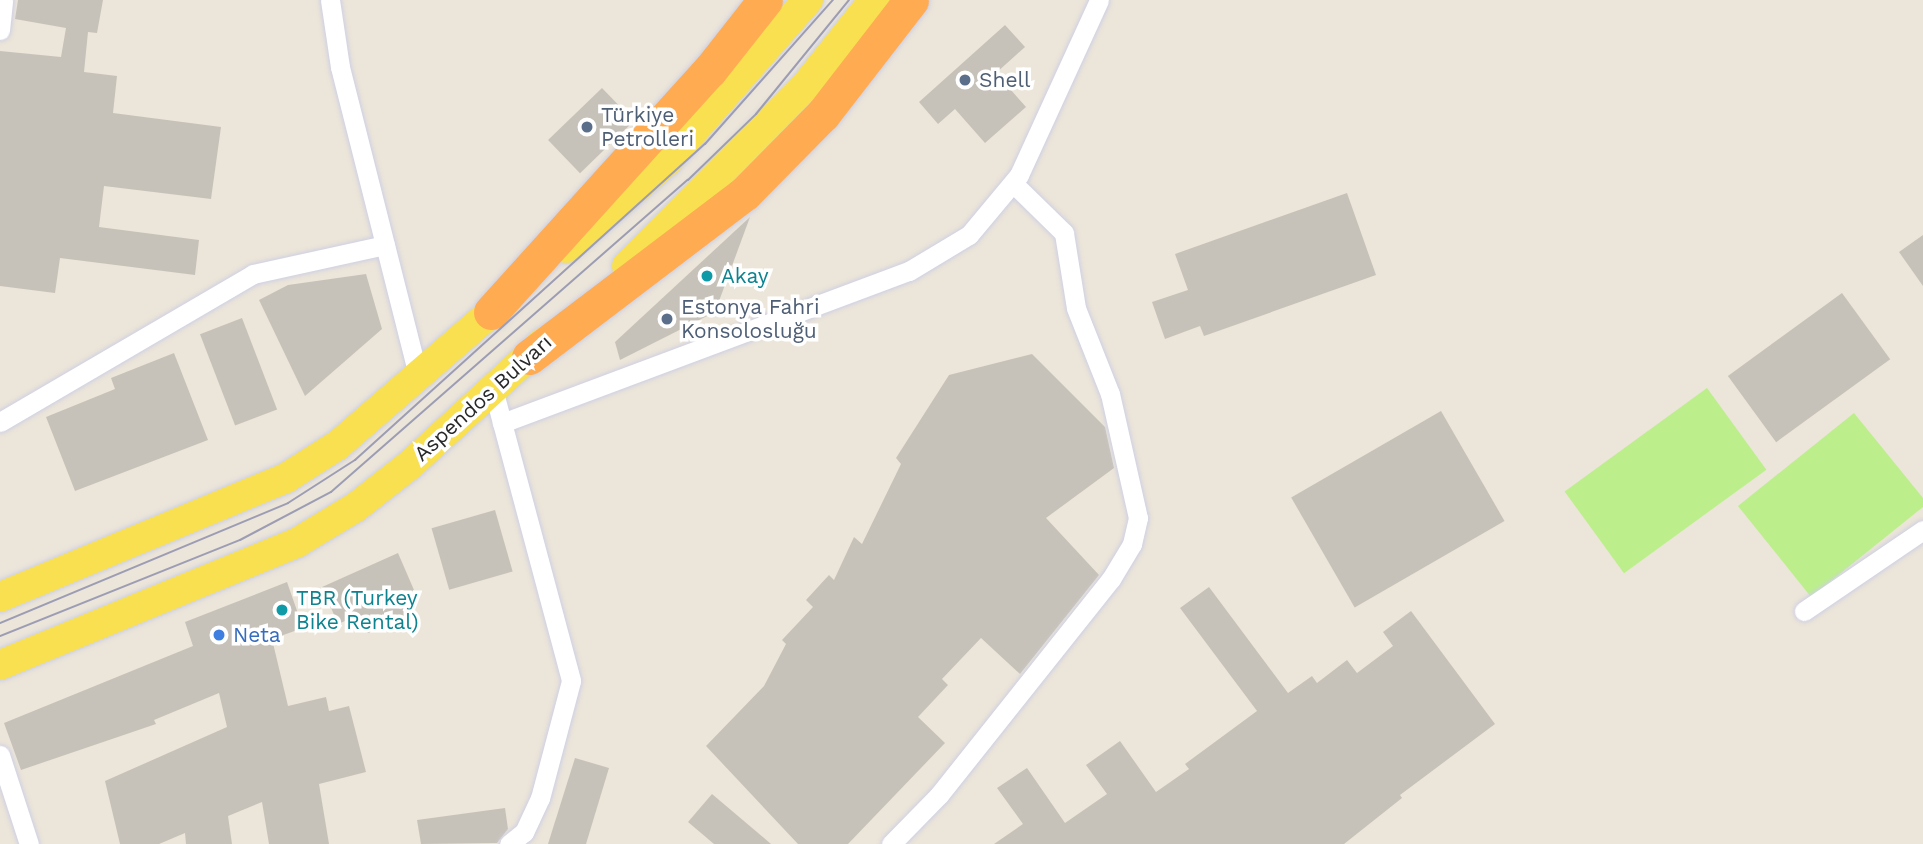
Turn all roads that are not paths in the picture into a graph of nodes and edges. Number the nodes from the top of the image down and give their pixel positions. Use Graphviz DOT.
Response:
graph roads {
  1 [pos="3,0"];
  2 [pos="330,0"];
  3 [pos="765,0"];
  4 [pos="808,0"];
  5 [pos="874,0"];
  6 [pos="911,0"];
  7 [pos="1099,0"];
  8 [pos="0,30"];
  9 [pos="1013,183"];
  10 [pos="385,244"];
  11 [pos="491,312"];
  12 [pos="529,357"];
  13 [pos="418,375"];
  14 [pos="493,389"];
  15 [pos="0,422"];
  16 [pos="502,423"];
  17 [pos="1923,530"];
  18 [pos="0,597"];
  19 [pos="1804,611"];
  20 [pos="0,664"];
  21 [pos="0,755"];
  22 [pos="29,844"];
  23 [pos="509,844"];
  24 [pos="891,844"];
  1 -- 8 [label="street"];
  2 -- 10 [label="street"];
  3 -- 11 [label="highway"];
  4 -- 11 [label="main road"];
  5 -- 12 [label="main road, Aspendos Bulvarı"];
  6 -- 12 [label="highway"];
  7 -- 9 [label="street"];
  9 -- 16 [label="street"];
  9 -- 24 [label="street"];
  10 -- 13 [label="street"];
  10 -- 15 [label="street"];
  11 -- 13 [label="main road"];
  12 -- 14 [label="main road, Aspendos Bulvarı"];
  13 -- 18 [label="main road"];
  14 -- 16 [label="street"];
  14 -- 20 [label="main road, Aspendos Bulvarı"];
  16 -- 23 [label="street"];
  17 -- 19 [label="street"];
  21 -- 22 [label="street"];
}
